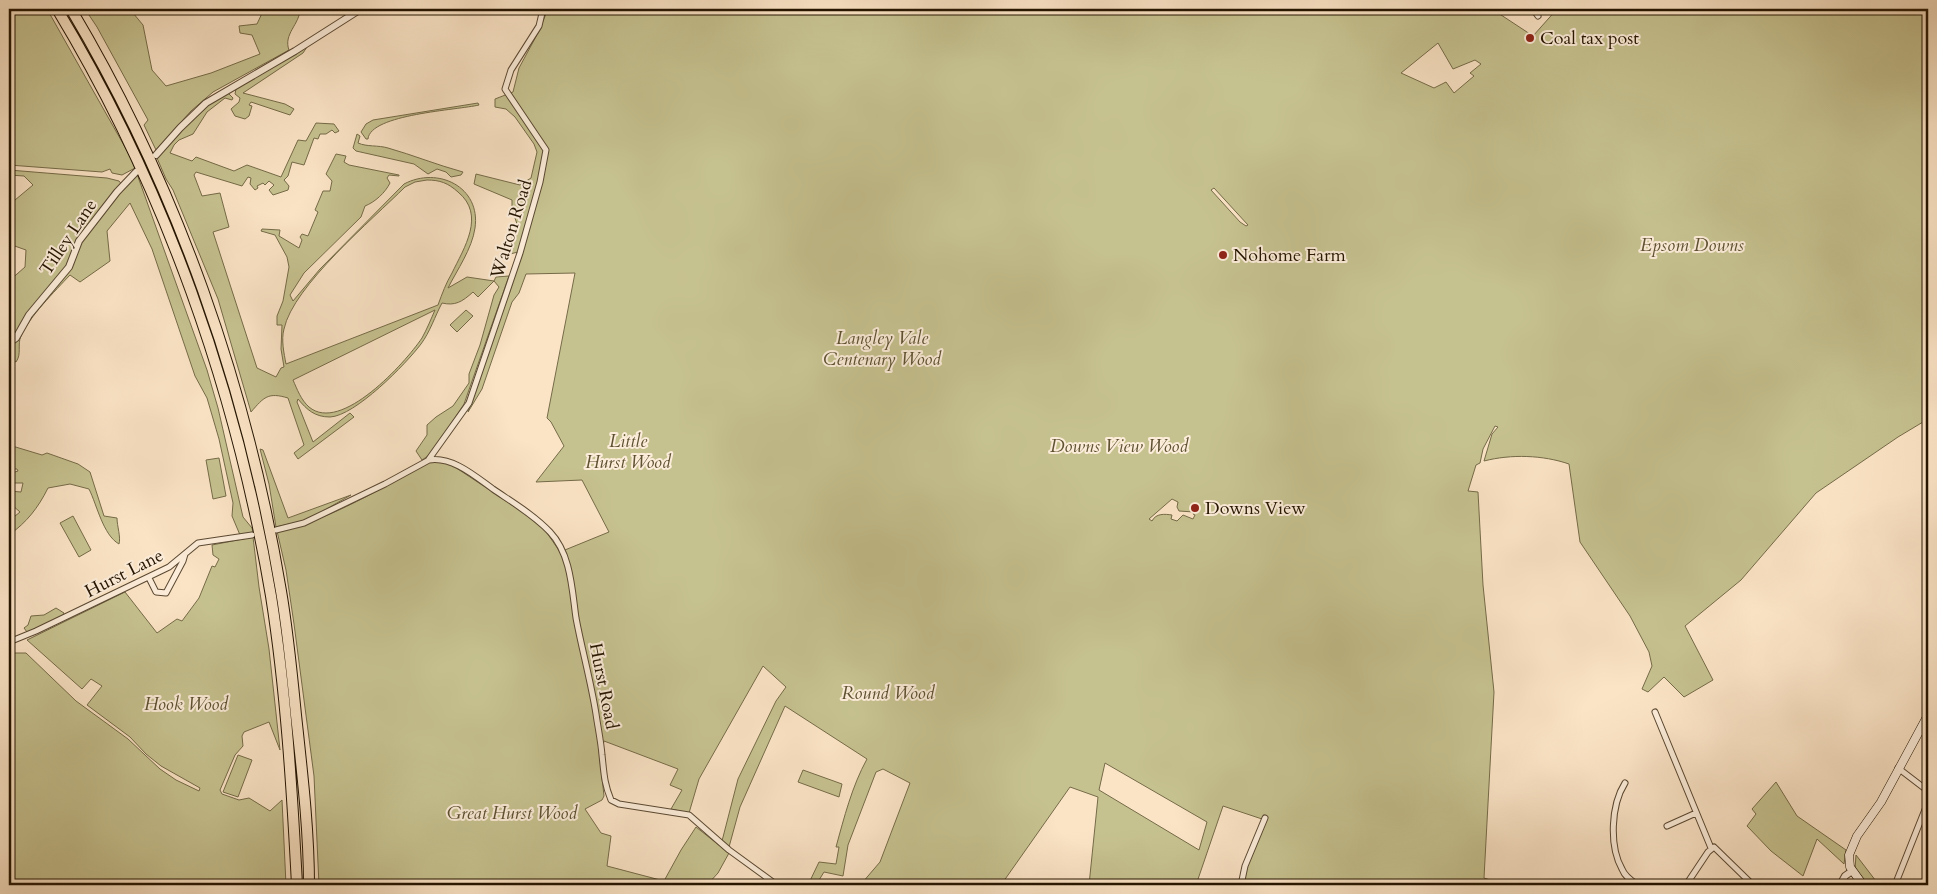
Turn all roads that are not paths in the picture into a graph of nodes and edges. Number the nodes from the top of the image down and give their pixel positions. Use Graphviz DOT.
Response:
graph roads {
  1 [pos="57,9"];
  2 [pos="71,9"];
  3 [pos="361,9"];
  4 [pos="543,9"];
  5 [pos="1533,9"];
  6 [pos="1538,16"];
  7 [pos="156,156"];
  8 [pos="136,172"];
  9 [pos="9,344"];
  10 [pos="439,448"];
  11 [pos="429,460"];
  12 [pos="444,460"];
  13 [pos="276,530"];
  14 [pos="252,535"];
  15 [pos="185,554"];
  16 [pos="149,578"];
  17 [pos="9,642"];
  18 [pos="1655,712"];
  19 [pos="1928,715"];
  20 [pos="1898,768"];
  21 [pos="1626,783"];
  22 [pos="1928,791"];
  23 [pos="1928,802"];
  24 [pos="1696,813"];
  25 [pos="1265,818"];
  26 [pos="1667,826"];
  27 [pos="1711,848"];
  28 [pos="1852,871"];
  29 [pos="297,885"];
  30 [pos="309,885"];
  31 [pos="777,885"];
  32 [pos="1241,885"];
  33 [pos="1638,885"];
  34 [pos="1686,885"];
  35 [pos="1753,885"];
  36 [pos="1840,885"];
  37 [pos="1863,885"];
  38 [pos="1895,885"];
  1 -- 29 [label="highway"];
  2 -- 30 [label="highway"];
  3 -- 7 [label="street"];
  4 -- 10 [label="street, Walton Road"];
  5 -- 6 [label="street"];
  8 -- 9 [label="street, Tilley Lane"];
  10 -- 11 [label="street, Walton Road"];
  10 -- 12 [label="street"];
  11 -- 12 [label="street, Hurst Road"];
  11 -- 13 [label="street"];
  12 -- 31 [label="street, Hurst Road"];
  14 -- 15 [label="street, Hurst Lane"];
  15 -- 16 [label="street, Hurst Lane"];
  15 -- 16 [label="street"];
  16 -- 17 [label="street, Hurst Lane"];
  18 -- 24 [label="street"];
  19 -- 20 [label="main road"];
  20 -- 22 [label="street"];
  20 -- 28 [label="main road"];
  21 -- 33 [label="street"];
  23 -- 38 [label="street"];
  24 -- 26 [label="street"];
  24 -- 27 [label="street"];
  25 -- 32 [label="street"];
  27 -- 34 [label="street"];
  27 -- 35 [label="street"];
  28 -- 36 [label="street"];
  28 -- 37 [label="main road"];
}
